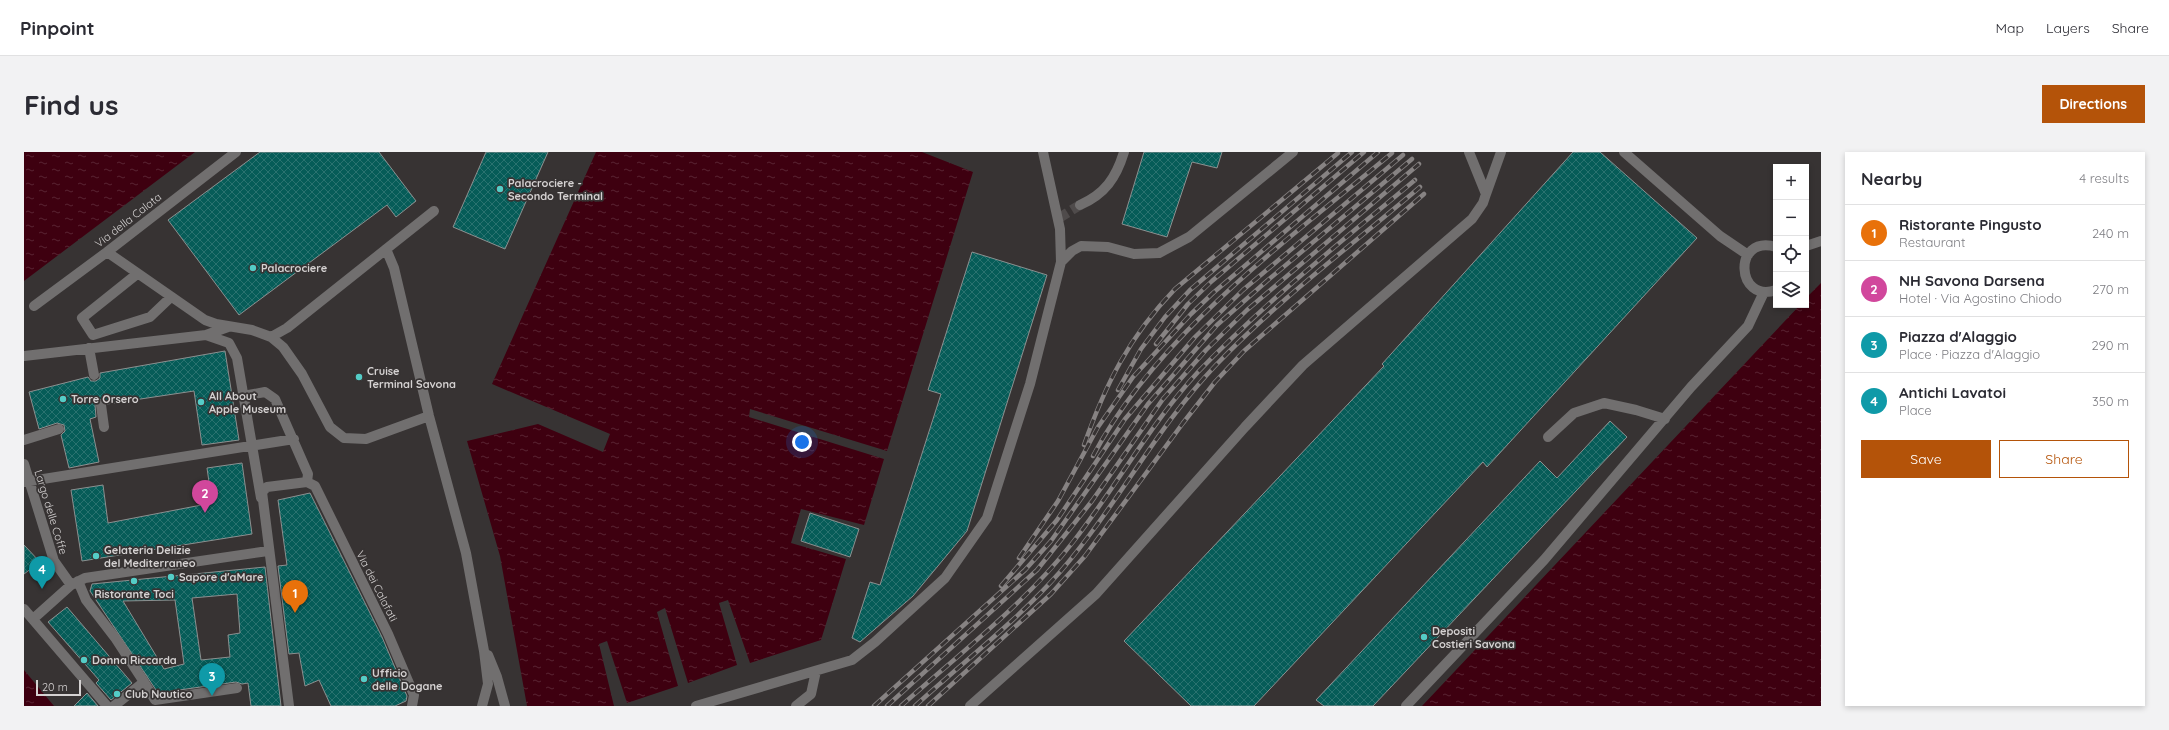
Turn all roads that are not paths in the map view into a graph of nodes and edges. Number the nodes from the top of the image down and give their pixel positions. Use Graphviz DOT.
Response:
graph roads {
  1 [pos="236,152"];
  2 [pos="1043,152"];
  3 [pos="1124,152"];
  4 [pos="1278,152"];
  5 [pos="1293,152"];
  6 [pos="1470,152"];
  7 [pos="1501,152"];
  8 [pos="1624,152"];
  9 [pos="1276,166"];
  10 [pos="1486,194"];
  11 [pos="1080,206"];
  12 [pos="434,211"];
  13 [pos="1821,241"];
  14 [pos="1809,245"];
  15 [pos="1773,246"];
  16 [pos="386,249"];
  17 [pos="107,252"];
  18 [pos="1748,255"];
  19 [pos="1061,262"];
  20 [pos="137,274"];
  21 [pos="1773,290"];
  22 [pos="1764,292"];
  23 [pos="171,297"];
  24 [pos="34,306"];
  25 [pos="233,326"];
  26 [pos="206,334"];
  27 [pos="271,337"];
  28 [pos="89,348"];
  29 [pos="24,356"];
  30 [pos="94,374"];
  31 [pos="243,396"];
  32 [pos="101,405"];
  33 [pos="429,416"];
  34 [pos="1665,419"];
  35 [pos="104,426"];
  36 [pos="59,429"];
  37 [pos="1548,438"];
  38 [pos="294,439"];
  39 [pos="24,440"];
  40 [pos="251,446"];
  41 [pos="24,464"];
  42 [pos="27,481"];
  43 [pos="307,482"];
  44 [pos="261,500"];
  45 [pos="268,551"];
  46 [pos="74,583"];
  47 [pos="24,609"];
  48 [pos="33,619"];
  49 [pos="482,640"];
  50 [pos="816,671"];
  51 [pos="144,682"];
  52 [pos="237,688"];
  53 [pos="107,706"];
  54 [pos="114,706"];
  55 [pos="289,706"];
  56 [pos="412,706"];
  57 [pos="482,706"];
  58 [pos="505,706"];
  59 [pos="696,706"];
  60 [pos="796,706"];
  61 [pos="970,706"];
  62 [pos="1406,706"];
  1 -- 17 [label="street, Via della Calata"];
  2 -- 19 [label="street"];
  3 -- 11 [label="street"];
  4 -- 9 [label="street"];
  5 -- 9 [label="street"];
  6 -- 10 [label="street"];
  7 -- 10 [label="street"];
  8 -- 18 [label="street"];
  9 -- 19 [label="street"];
  10 -- 61 [label="street"];
  12 -- 16 [label="street"];
  13 -- 14 [label="street"];
  15 -- 18 [label="street"];
  16 -- 27 [label="street"];
  16 -- 33 [label="street"];
  17 -- 20 [label="street"];
  17 -- 24 [label="street, Via della Calata"];
  18 -- 22 [label="street"];
  19 -- 50 [label="street"];
  20 -- 23 [label="street"];
  20 -- 23 [label="street"];
  21 -- 22 [label="street"];
  22 -- 34 [label="street"];
  23 -- 25 [label="street"];
  25 -- 26 [label="street"];
  25 -- 27 [label="street"];
  26 -- 28 [label="street"];
  26 -- 31 [label="street"];
  27 -- 33 [label="street"];
  28 -- 29 [label="street"];
  28 -- 30 [label="street"];
  31 -- 38 [label="street"];
  31 -- 40 [label="street"];
  32 -- 35 [label="street"];
  33 -- 49 [label="street"];
  34 -- 37 [label="street"];
  34 -- 62 [label="street"];
  36 -- 39 [label="street"];
  38 -- 40 [label="street"];
  38 -- 43 [label="street"];
  40 -- 42 [label="street"];
  40 -- 44 [label="street"];
  41 -- 42 [label="street, Largo delle Coffe"];
  42 -- 46 [label="street, Largo delle Coffe"];
  43 -- 44 [label="street"];
  43 -- 56 [label="street, Via dei Calafati"];
  44 -- 45 [label="street"];
  45 -- 46 [label="street"];
  45 -- 55 [label="street"];
  46 -- 48 [label="street"];
  46 -- 51 [label="street, Largo delle Coffe"];
  47 -- 48 [label="street"];
  48 -- 53 [label="street"];
  49 -- 57 [label="street"];
  49 -- 58 [label="street"];
  50 -- 59 [label="street"];
  50 -- 60 [label="street"];
  51 -- 52 [label="street, Largo delle Coffe"];
  51 -- 54 [label="street"];
}
